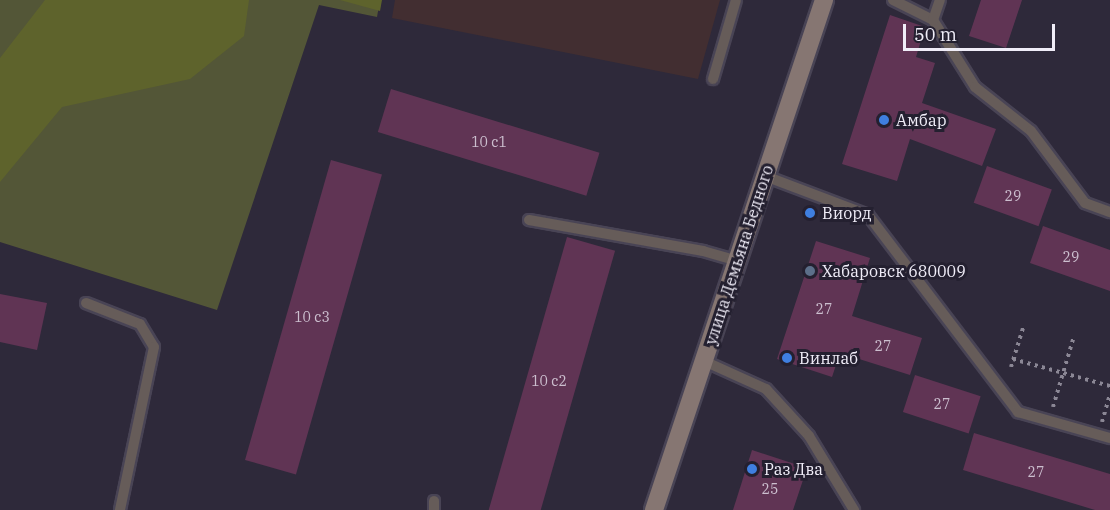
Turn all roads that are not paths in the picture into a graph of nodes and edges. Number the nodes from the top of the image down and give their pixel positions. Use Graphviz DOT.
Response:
graph roads {
  1 [pos="736,0"];
  2 [pos="824,0"];
  3 [pos="893,0"];
  4 [pos="940,0"];
  5 [pos="933,20"];
  6 [pos="713,79"];
  7 [pos="765,176"];
  8 [pos="1110,212"];
  9 [pos="529,220"];
  10 [pos="737,261"];
  11 [pos="86,303"];
  12 [pos="704,361"];
  13 [pos="1110,438"];
  14 [pos="120,510"];
  15 [pos="654,510"];
  16 [pos="854,510"];
  1 -- 6 [label="lane"];
  2 -- 7 [label="main road, улица Демьяна Бедного"];
  3 -- 5 [label="lane"];
  4 -- 5 [label="lane"];
  5 -- 8 [label="lane"];
  7 -- 10 [label="main road, улица Демьяна Бедного"];
  7 -- 13 [label="lane"];
  9 -- 10 [label="lane"];
  10 -- 12 [label="main road, улица Демьяна Бедного"];
  11 -- 14 [label="lane"];
  12 -- 15 [label="main road, улица Демьяна Бедного"];
  12 -- 16 [label="lane"];
}
